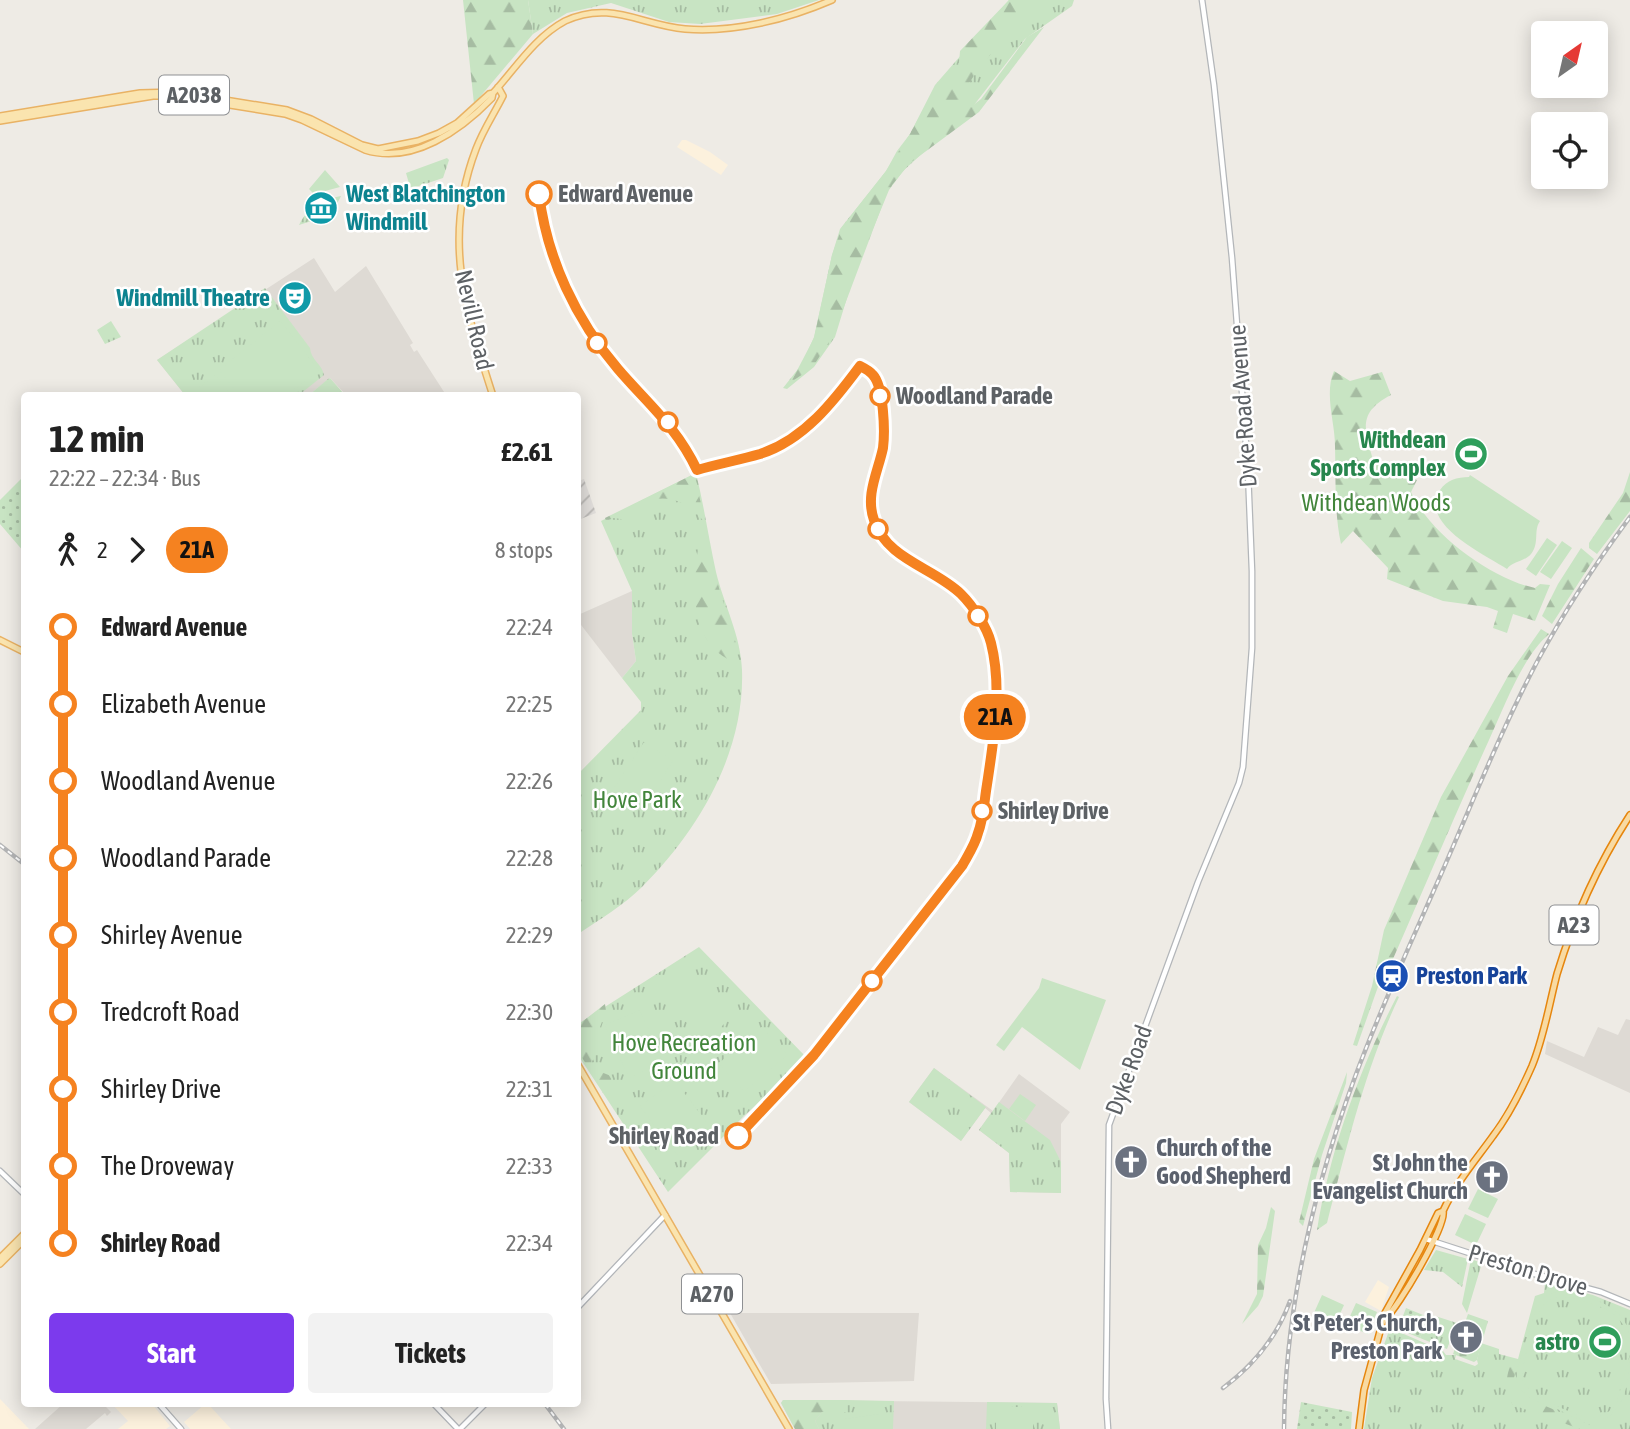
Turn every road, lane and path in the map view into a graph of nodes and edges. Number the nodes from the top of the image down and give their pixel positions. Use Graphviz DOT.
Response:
graph roads {
  1 [pos="832,0"];
  2 [pos="1202,0"];
  3 [pos="498,87"];
  4 [pos="0,118"];
  5 [pos="492,392"];
  6 [pos="0,640"];
  7 [pos="21,650"];
  8 [pos="1227,810"];
  9 [pos="1630,815"];
  10 [pos="581,1070"];
  11 [pos="0,1171"];
  12 [pos="21,1191"];
  13 [pos="1443,1211"];
  14 [pos="665,1215"];
  15 [pos="1426,1239"];
  16 [pos="1434,1241"];
  17 [pos="21,1244"];
  18 [pos="21,1244"];
  19 [pos="0,1258"];
  20 [pos="0,1264"];
  21 [pos="581,1304"];
  22 [pos="1630,1304"];
  23 [pos="1385,1319"];
  24 [pos="162,1407"];
  25 [pos="437,1407"];
  26 [pos="482,1407"];
  27 [pos="181,1429"];
  28 [pos="459,1429"];
  29 [pos="789,1429"];
  30 [pos="1108,1429"];
  31 [pos="1359,1429"];
  1 -- 3 [label="main road, A2038"];
  2 -- 8 [label="street, Dyke Road Avenue"];
  3 -- 4 [label="main road, A2038"];
  3 -- 5 [label="main road, Nevill Road"];
  6 -- 7 [label="main road"];
  8 -- 30 [label="street, Dyke Road"];
  9 -- 13 [label="highway, A23"];
  10 -- 14 [label="main road, A270"];
  11 -- 12 [label="street"];
  13 -- 15 [label="highway, A23"];
  13 -- 16 [label="highway, A23"];
  14 -- 21 [label="street"];
  14 -- 29 [label="main road, A270"];
  15 -- 16 [label="street, Preston Drove"];
  15 -- 23 [label="highway, A23"];
  16 -- 22 [label="street, Preston Drove"];
  16 -- 23 [label="highway, A23"];
  17 -- 19 [label="main road"];
  18 -- 20 [label="main road"];
  23 -- 31 [label="highway, A23"];
  24 -- 27 [label="street"];
  25 -- 28 [label="street"];
  26 -- 28 [label="street"];
}
